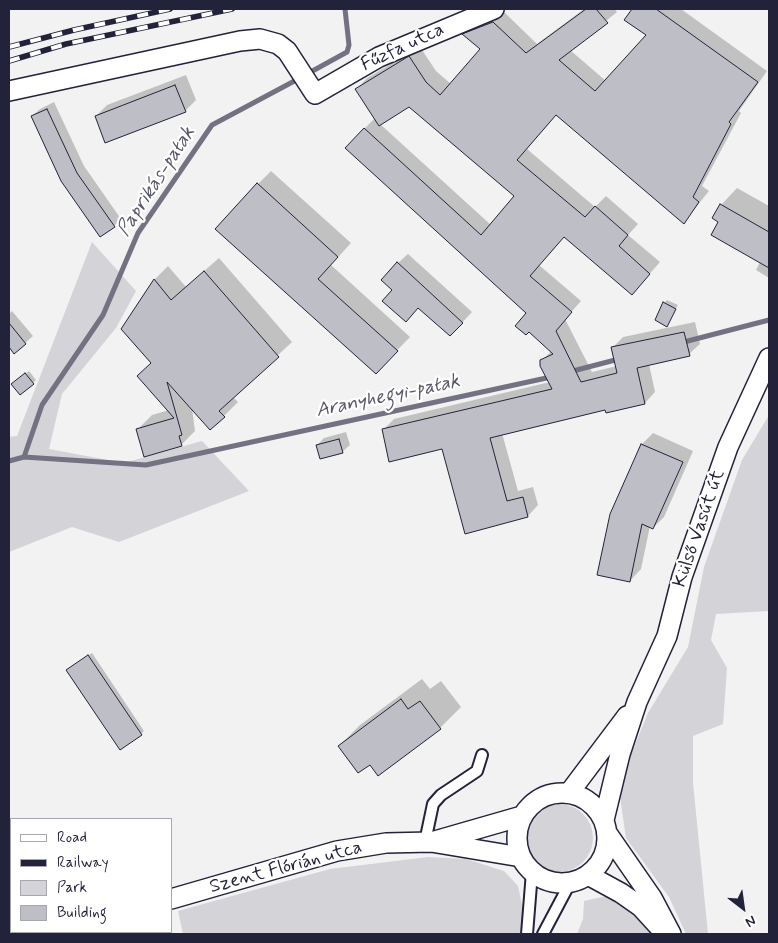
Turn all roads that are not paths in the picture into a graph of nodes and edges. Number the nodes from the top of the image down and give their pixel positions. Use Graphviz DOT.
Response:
graph roads {
  1 [pos="494,9"];
  2 [pos="9,91"];
  3 [pos="769,358"];
  4 [pos="637,702"];
  5 [pos="482,755"];
  6 [pos="569,793"];
  7 [pos="522,816"];
  8 [pos="605,826"];
  9 [pos="428,842"];
  10 [pos="521,857"];
  11 [pos="532,872"];
  12 [pos="588,875"];
  13 [pos="570,883"];
  14 [pos="172,899"];
  15 [pos="526,934"];
  16 [pos="543,934"];
  17 [pos="666,934"];
  18 [pos="671,934"];
  1 -- 2 [label="street, Fűzfa utca"];
  3 -- 4 [label="street, Külső Vasút út"];
  4 -- 6 [label="street, Külső Vasút út"];
  4 -- 8 [label="street, Külső Vasút út"];
  5 -- 9 [label="lane"];
  6 -- 7 [label="street"];
  6 -- 8 [label="street"];
  7 -- 9 [label="street, Szent Flórián utca"];
  7 -- 10 [label="street"];
  8 -- 12 [label="street"];
  8 -- 18 [label="street"];
  9 -- 10 [label="street, Szent Flórián utca"];
  9 -- 14 [label="street, Szent Flórián utca"];
  10 -- 11 [label="street"];
  11 -- 13 [label="street"];
  11 -- 15 [label="lane"];
  12 -- 13 [label="street"];
  12 -- 17 [label="street"];
  13 -- 16 [label="lane"];
}
